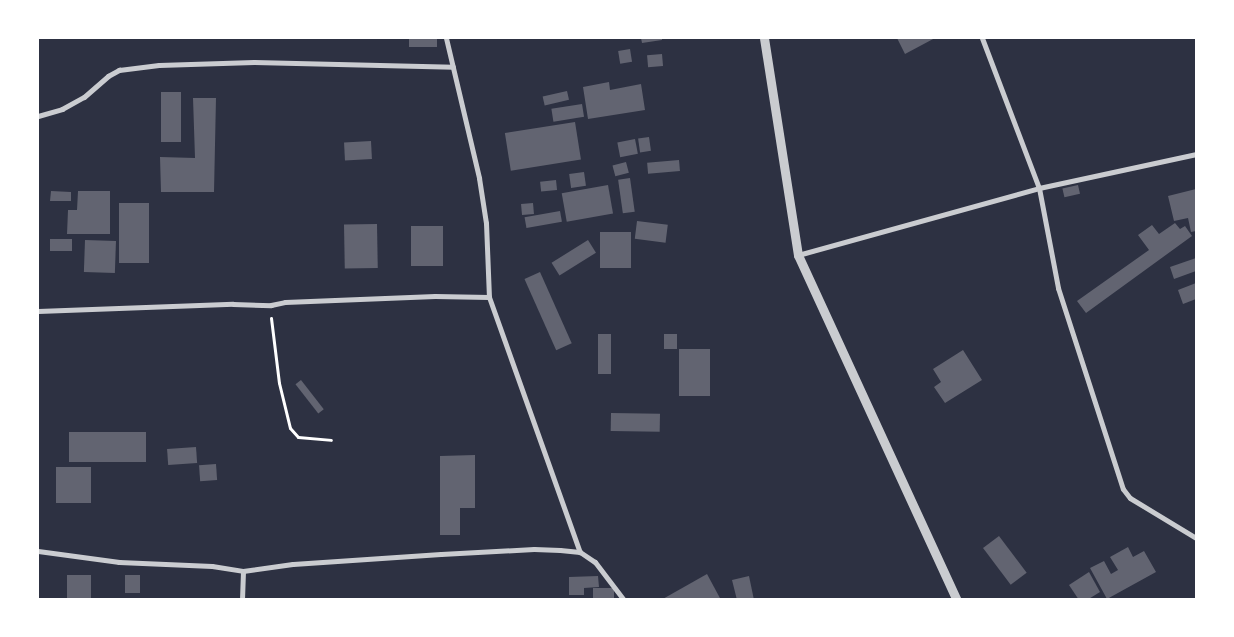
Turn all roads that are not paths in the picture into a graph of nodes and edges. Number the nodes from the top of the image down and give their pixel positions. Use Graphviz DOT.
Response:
graph roads {
  1 [pos="446,38"];
  2 [pos="764,38"];
  3 [pos="982,38"];
  4 [pos="453,67"];
  5 [pos="38,116"];
  6 [pos="1196,154"];
  7 [pos="1038,188"];
  8 [pos="798,255"];
  9 [pos="490,298"];
  10 [pos="38,311"];
  11 [pos="1196,538"];
  12 [pos="38,551"];
  13 [pos="580,552"];
  14 [pos="243,571"];
  15 [pos="242,600"];
  16 [pos="624,600"];
  17 [pos="957,600"];
  1 -- 4 [label="street"];
  2 -- 8 [label="street"];
  3 -- 7 [label="street"];
  4 -- 5 [label="street"];
  4 -- 9 [label="street"];
  6 -- 7 [label="street"];
  7 -- 8 [label="street"];
  7 -- 11 [label="street"];
  8 -- 17 [label="street"];
  9 -- 10 [label="street"];
  9 -- 13 [label="street"];
  12 -- 14 [label="street"];
  13 -- 14 [label="street"];
  13 -- 16 [label="street"];
  14 -- 15 [label="street"];
}
